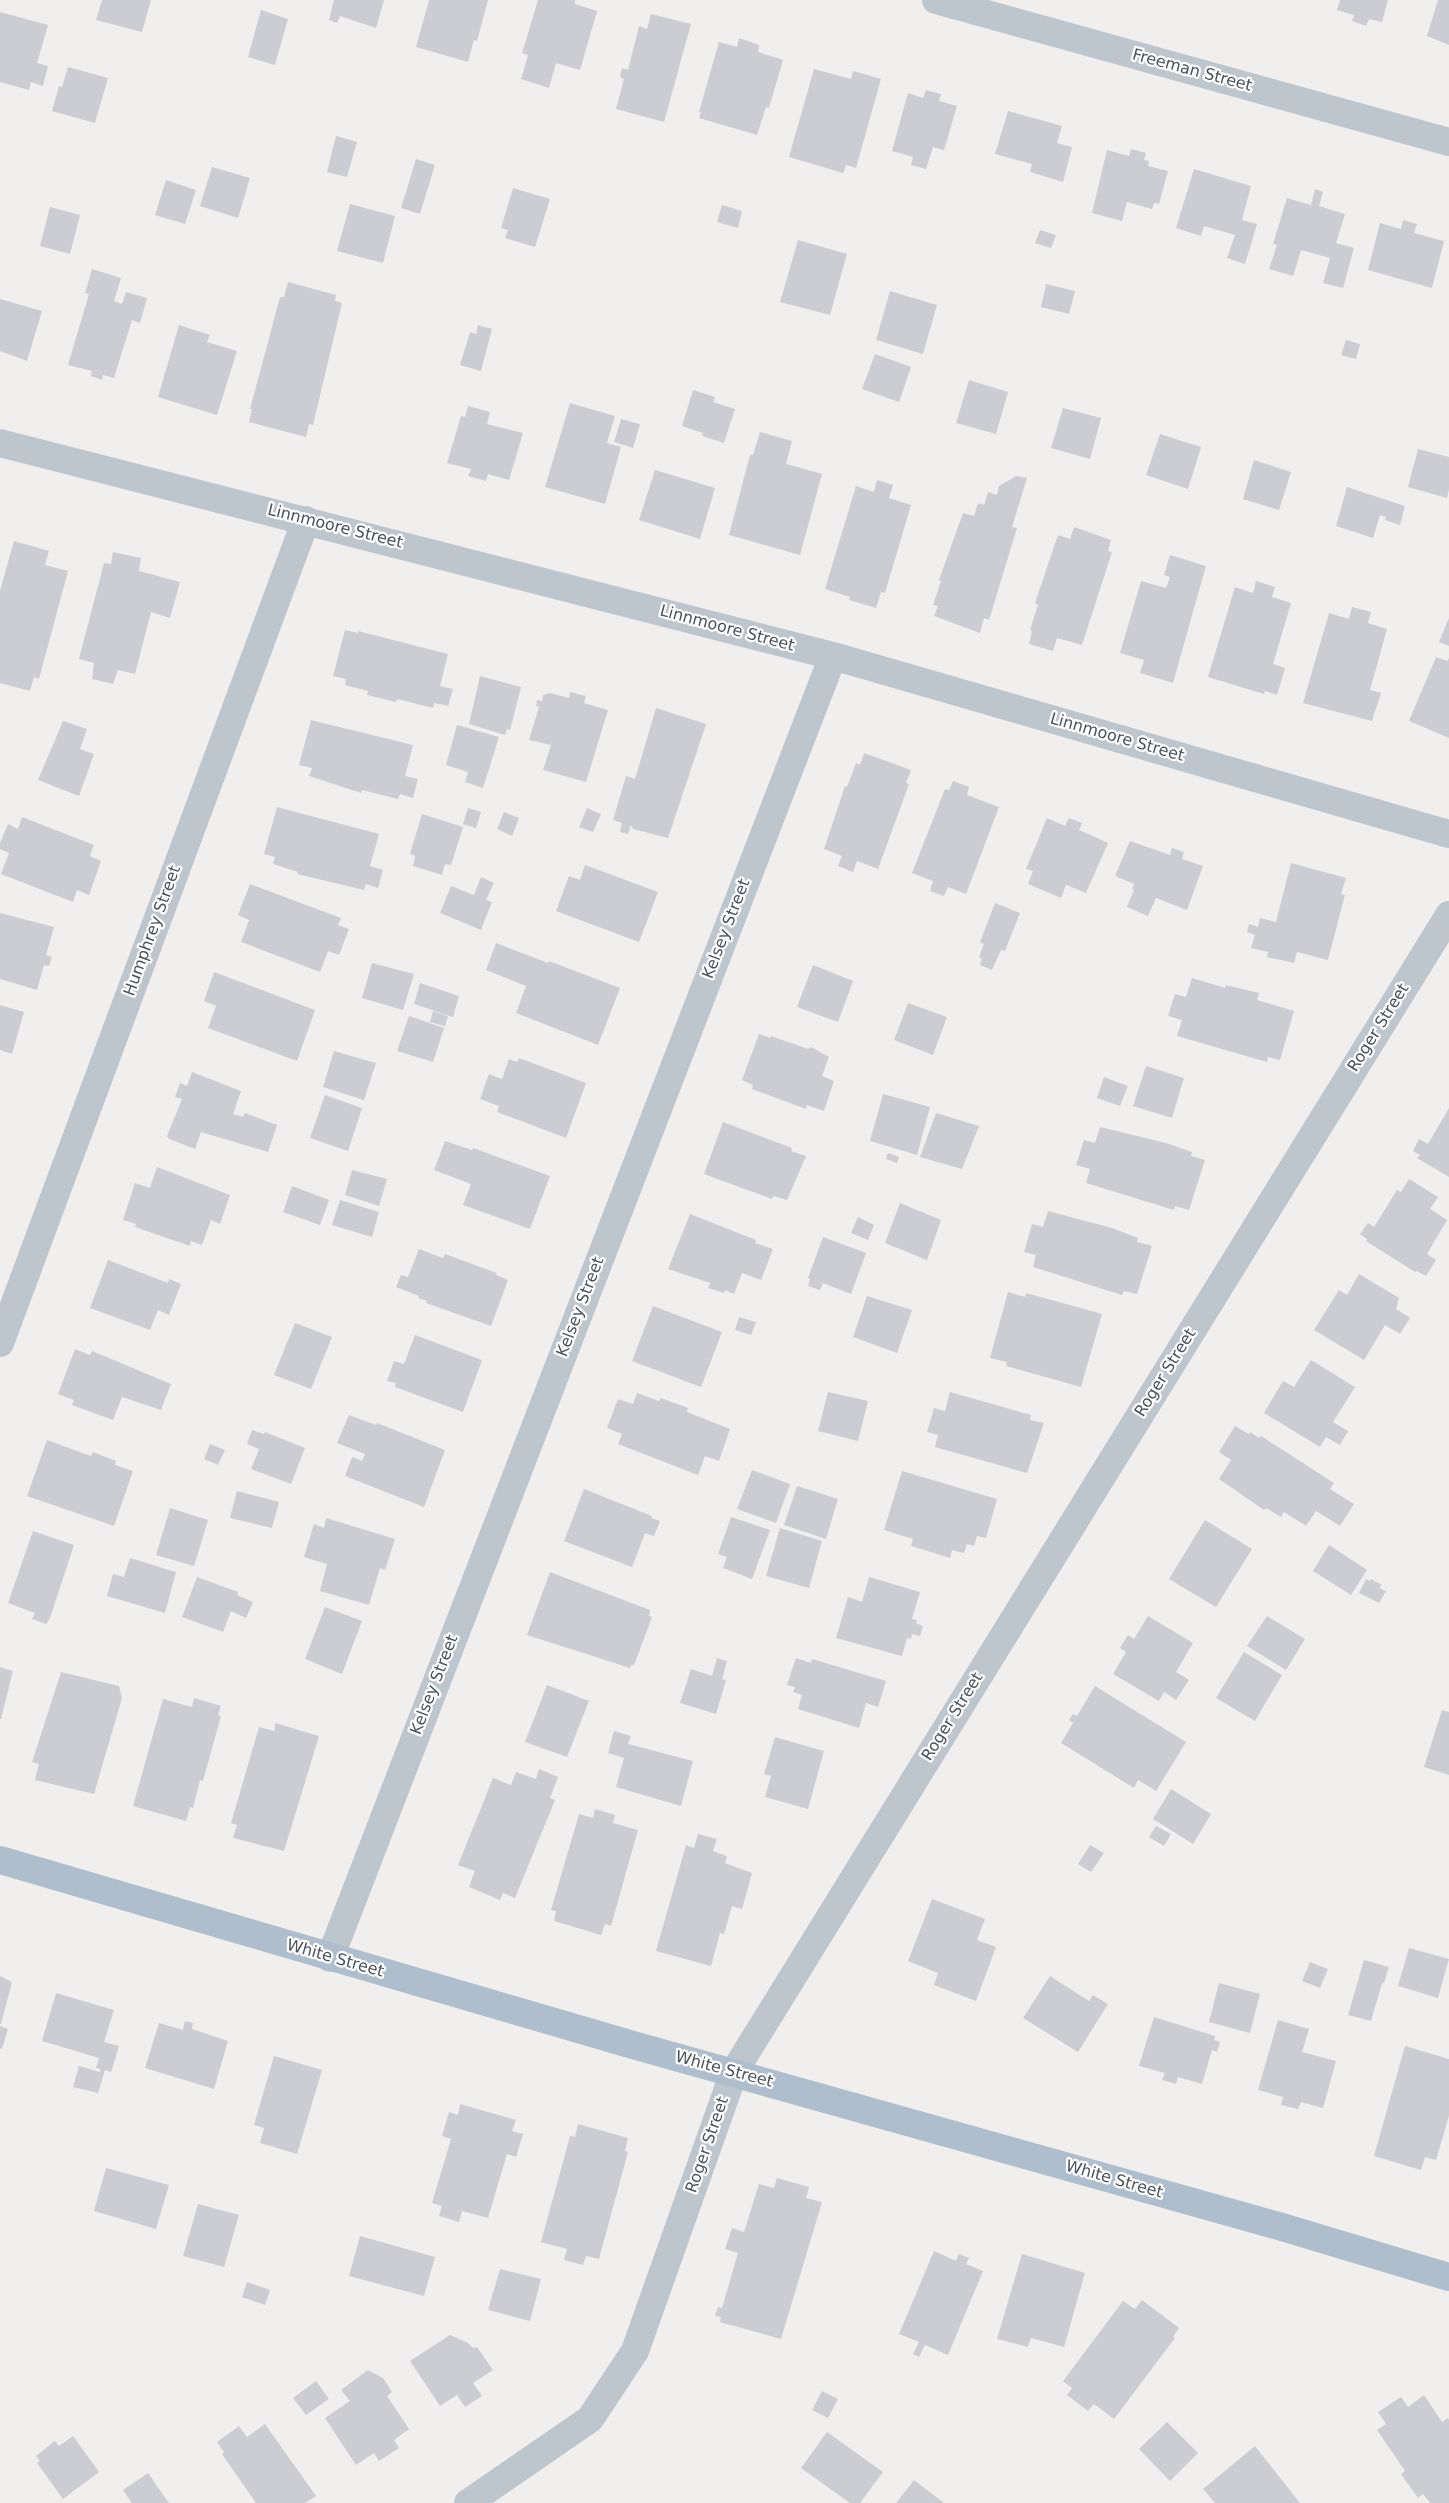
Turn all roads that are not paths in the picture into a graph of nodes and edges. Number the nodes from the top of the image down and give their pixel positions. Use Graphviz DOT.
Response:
graph roads {
  1 [pos="936,0"];
  2 [pos="1449,142"];
  3 [pos="0,443"];
  4 [pos="306,520"];
  5 [pos="832,656"];
  6 [pos="1449,834"];
  7 [pos="1449,915"];
  8 [pos="0,1342"];
  9 [pos="0,1860"];
  10 [pos="330,1958"];
  11 [pos="734,2072"];
  12 [pos="1449,2276"];
  13 [pos="468,2503"];
  1 -- 2 [label="street, Freeman Street"];
  3 -- 4 [label="street, Linnmoore Street"];
  4 -- 5 [label="street, Linnmoore Street"];
  4 -- 8 [label="street, Humphrey Street"];
  5 -- 6 [label="street, Linnmoore Street"];
  5 -- 10 [label="street, Kelsey Street"];
  7 -- 11 [label="street, Roger Street"];
  9 -- 10 [label="main road, White Street"];
  10 -- 11 [label="main road, White Street"];
  11 -- 12 [label="main road, White Street"];
  11 -- 13 [label="street, Roger Street"];
}
